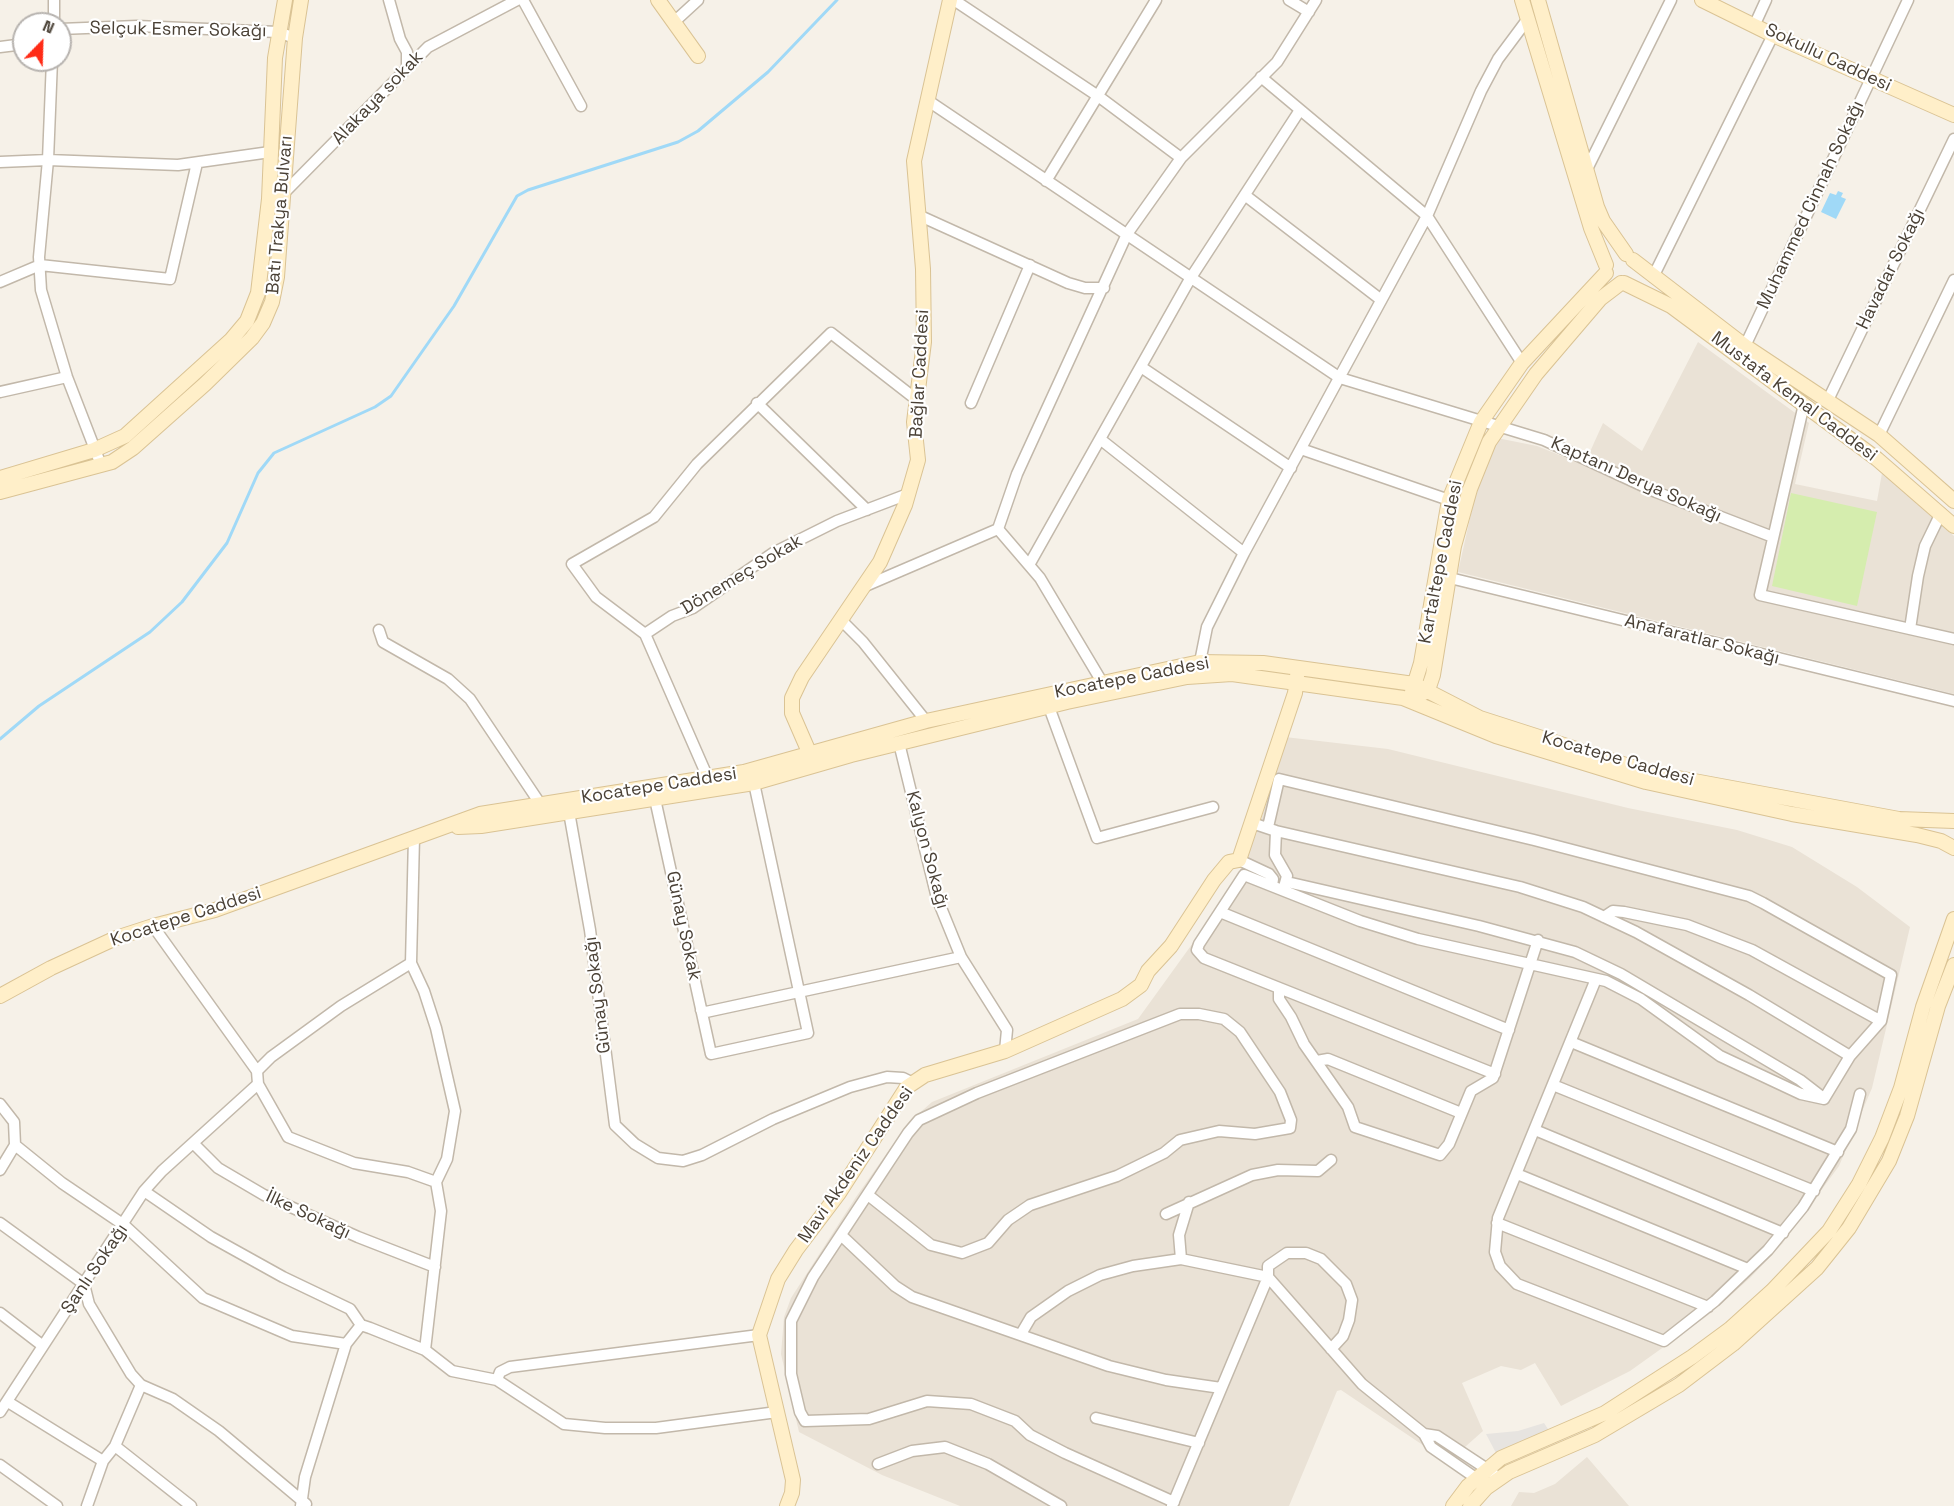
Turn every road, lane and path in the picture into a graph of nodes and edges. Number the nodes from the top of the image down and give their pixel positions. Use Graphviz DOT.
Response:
graph roads {
  1 [pos="285,0"];
  2 [pos="301,0"];
  3 [pos="389,0"];
  4 [pos="517,0"];
  5 [pos="523,0"];
  6 [pos="658,0"];
  7 [pos="698,0"];
  8 [pos="952,0"];
  9 [pos="1156,0"];
  10 [pos="1289,0"];
  11 [pos="1316,0"];
  12 [pos="1522,0"];
  13 [pos="1538,0"];
  14 [pos="1671,0"];
  15 [pos="1702,0"];
  16 [pos="1766,0"];
  17 [pos="1908,0"];
  18 [pos="1309,12"];
  19 [pos="1527,20"];
  20 [pos="674,22"];
  21 [pos="1755,24"];
  22 [pos="72,29"];
  23 [pos="278,32"];
  24 [pos="1773,35"];
  25 [pos="295,38"];
  26 [pos="698,56"];
  27 [pos="407,66"];
  28 [pos="52,72"];
  29 [pos="1261,77"];
  30 [pos="1870,78"];
  31 [pos="1098,96"];
  32 [pos="927,100"];
  33 [pos="581,106"];
  34 [pos="1300,110"];
  35 [pos="1954,115"];
  36 [pos="1954,139"];
  37 [pos="270,152"];
  38 [pos="1181,158"];
  39 [pos="48,160"];
  40 [pos="0,162"];
  41 [pos="197,163"];
  42 [pos="1586,171"];
  43 [pos="1046,181"];
  44 [pos="282,195"];
  45 [pos="1246,195"];
  46 [pos="918,215"];
  47 [pos="1427,216"];
  48 [pos="1127,234"];
  49 [pos="1629,257"];
  50 [pos="40,265"];
  51 [pos="1030,265"];
  52 [pos="1606,269"];
  53 [pos="1653,277"];
  54 [pos="1190,279"];
  55 [pos="1954,280"];
  56 [pos="0,282"];
  57 [pos="1623,283"];
  58 [pos="1104,288"];
  59 [pos="1380,298"];
  60 [pos="1745,346"];
  61 [pos="1522,363"];
  62 [pos="1141,366"];
  63 [pos="68,377"];
  64 [pos="1340,378"];
  65 [pos="0,392"];
  66 [pos="1828,399"];
  67 [pos="917,400"];
  68 [pos="757,404"];
  69 [pos="971,404"];
  70 [pos="1804,404"];
  71 [pos="1481,423"];
  72 [pos="1498,427"];
  73 [pos="1879,435"];
  74 [pos="1100,439"];
  75 [pos="1302,449"];
  76 [pos="94,450"];
  77 [pos="101,465"];
  78 [pos="1291,468"];
  79 [pos="0,478"];
  80 [pos="0,492"];
  81 [pos="908,494"];
  82 [pos="1449,500"];
  83 [pos="1954,501"];
  84 [pos="867,510"];
  85 [pos="1941,513"];
  86 [pos="1954,526"];
  87 [pos="998,529"];
  88 [pos="1773,537"];
  89 [pos="1244,553"];
  90 [pos="1029,565"];
  91 [pos="1450,578"];
  92 [pos="863,587"];
  93 [pos="842,621"];
  94 [pos="1910,628"];
  95 [pos="378,630"];
  96 [pos="645,634"];
  97 [pos="1954,639"];
  98 [pos="1200,662"];
  99 [pos="1297,668"];
  100 [pos="1102,682"];
  101 [pos="1296,683"];
  102 [pos="1414,684"];
  103 [pos="1428,690"];
  104 [pos="1410,701"];
  105 [pos="1954,701"];
  106 [pos="1049,707"];
  107 [pos="926,721"];
  108 [pos="899,743"];
  109 [pos="811,759"];
  110 [pos="708,777"];
  111 [pos="754,783"];
  112 [pos="655,799"];
  113 [pos="541,805"];
  114 [pos="1213,807"];
  115 [pos="569,812"];
  116 [pos="1954,821"];
  117 [pos="1252,823"];
  118 [pos="447,827"];
  119 [pos="1272,829"];
  120 [pos="414,837"];
  121 [pos="1954,848"];
  122 [pos="1239,860"];
  123 [pos="1280,886"];
  124 [pos="1220,912"];
  125 [pos="1604,916"];
  126 [pos="1954,919"];
  127 [pos="153,926"];
  128 [pos="1538,940"];
  129 [pos="962,957"];
  130 [pos="411,963"];
  131 [pos="1532,964"];
  132 [pos="1954,965"];
  133 [pos="1596,979"];
  134 [pos="1279,989"];
  135 [pos="799,992"];
  136 [pos="0,996"];
  137 [pos="701,1010"];
  138 [pos="1881,1021"];
  139 [pos="1509,1030"];
  140 [pos="1571,1042"];
  141 [pos="1005,1051"];
  142 [pos="1850,1056"];
  143 [pos="1317,1061"];
  144 [pos="257,1071"];
  145 [pos="1495,1074"];
  146 [pos="913,1083"];
  147 [pos="258,1084"];
  148 [pos="1553,1085"];
  149 [pos="1860,1094"];
  150 [pos="1824,1099"];
  151 [pos="0,1104"];
  152 [pos="1461,1113"];
  153 [pos="1535,1130"];
  154 [pos="193,1143"];
  155 [pos="15,1145"];
  156 [pos="1838,1152"];
  157 [pos="1331,1160"];
  158 [pos="0,1170"];
  159 [pos="1517,1174"];
  160 [pos="435,1182"];
  161 [pos="144,1191"];
  162 [pos="1814,1191"];
  163 [pos="868,1196"];
  164 [pos="1190,1202"];
  165 [pos="1166,1214"];
  166 [pos="0,1222"];
  167 [pos="1497,1223"];
  168 [pos="124,1225"];
  169 [pos="1783,1233"];
  170 [pos="842,1236"];
  171 [pos="1181,1259"];
  172 [pos="435,1267"];
  173 [pos="1748,1269"];
  174 [pos="1268,1277"];
  175 [pos="84,1284"];
  176 [pos="1708,1307"];
  177 [pos="0,1313"];
  178 [pos="361,1325"];
  179 [pos="1022,1334"];
  180 [pos="759,1335"];
  181 [pos="346,1344"];
  182 [pos="43,1346"];
  183 [pos="1331,1349"];
  184 [pos="425,1350"];
  185 [pos="497,1380"];
  186 [pos="141,1385"];
  187 [pos="1221,1388"];
  188 [pos="8,1402"];
  189 [pos="0,1412"];
  190 [pos="777,1412"];
  191 [pos="1096,1418"];
  192 [pos="1424,1434"];
  193 [pos="1199,1443"];
  194 [pos="115,1446"];
  195 [pos="104,1461"];
  196 [pos="878,1464"];
  197 [pos="0,1465"];
  198 [pos="1488,1468"];
  199 [pos="1488,1481"];
  200 [pos="1173,1504"];
  201 [pos="304,1505"];
  202 [pos="57,1506"];
  203 [pos="87,1506"];
  204 [pos="191,1506"];
  205 [pos="787,1506"];
  206 [pos="1061,1506"];
  207 [pos="1453,1506"];
  208 [pos="1470,1506"];
  1 -- 23 [label="main road, Batı Trakya Bulvarı"];
  2 -- 25 [label="main road, Batı Trakya Bulvarı"];
  3 -- 27 [label="street"];
  4 -- 27 [label="street, Alakaya sokak"];
  5 -- 33 [label="street"];
  6 -- 20 [label="main road"];
  7 -- 20 [label="street"];
  8 -- 31 [label="street"];
  8 -- 32 [label="main road, Bağlar Caddesi"];
  9 -- 31 [label="street"];
  10 -- 18 [label="street"];
  11 -- 18 [label="street"];
  12 -- 19 [label="main road"];
  13 -- 42 [label="main road, Mustafa Kemal Caddesi"];
  14 -- 42 [label="street"];
  15 -- 21 [label="main road, Sokullu Caddesi"];
  16 -- 21 [label="street"];
  17 -- 30 [label="street, Muhammed Cinnah Sokağı"];
  18 -- 29 [label="street"];
  19 -- 47 [label="street"];
  19 -- 52 [label="main road"];
  20 -- 26 [label="main road"];
  21 -- 24 [label="main road, Sokullu Caddesi"];
  22 -- 23 [label="street, Selçuk Esmer Sokağı"];
  23 -- 25 [label="street, Selçuk Esmer Sokağı"];
  23 -- 37 [label="main road, Batı Trakya Bulvarı"];
  24 -- 30 [label="main road, Sokullu Caddesi"];
  24 -- 53 [label="street"];
  25 -- 44 [label="main road, Batı Trakya Bulvarı"];
  27 -- 44 [label="street, Alakaya sokak"];
  28 -- 39 [label="street"];
  29 -- 34 [label="street"];
  29 -- 38 [label="street"];
  30 -- 35 [label="main road, Sokullu Caddesi"];
  30 -- 60 [label="street, Muhammed Cinnah Sokağı"];
  31 -- 38 [label="street"];
  31 -- 43 [label="street"];
  32 -- 43 [label="street, Kaptanı Derya Sokağı"];
  32 -- 46 [label="main road, Bağlar Caddesi"];
  34 -- 45 [label="street"];
  34 -- 47 [label="street"];
  36 -- 66 [label="street, Havadar Sokağı"];
  37 -- 41 [label="street"];
  37 -- 76 [label="main road, Batı Trakya Bulvarı"];
  38 -- 48 [label="street"];
  39 -- 40 [label="street"];
  39 -- 41 [label="street"];
  39 -- 50 [label="street"];
  41 -- 50 [label="street"];
  42 -- 49 [label="main road, Mustafa Kemal Caddesi"];
  43 -- 48 [label="street, Kaptanı Derya Sokağı"];
  44 -- 77 [label="main road, Batı Trakya Bulvarı"];
  45 -- 54 [label="street"];
  45 -- 59 [label="street"];
  46 -- 51 [label="street"];
  46 -- 67 [label="main road, Bağlar Caddesi"];
  47 -- 59 [label="street"];
  47 -- 61 [label="street"];
  48 -- 54 [label="street, Kaptanı Derya Sokağı"];
  48 -- 58 [label="street"];
  49 -- 52 [label="main road"];
  49 -- 53 [label="main road, Mustafa Kemal Caddesi"];
  49 -- 57 [label="main road"];
  50 -- 56 [label="street"];
  50 -- 63 [label="street"];
  51 -- 58 [label="street"];
  51 -- 69 [label="street"];
  52 -- 57 [label="main road"];
  52 -- 61 [label="main road, Kartaltepe Caddesi"];
  53 -- 60 [label="main road, Mustafa Kemal Caddesi"];
  54 -- 62 [label="street"];
  54 -- 64 [label="street, Kaptanı Derya Sokağı"];
  55 -- 73 [label="street"];
  57 -- 70 [label="main road, Mustafa Kemal Caddesi"];
  57 -- 72 [label="main road, Kartaltepe Caddesi"];
  58 -- 87 [label="street"];
  59 -- 64 [label="street"];
  60 -- 66 [label="main road, Mustafa Kemal Caddesi"];
  61 -- 71 [label="main road, Kartaltepe Caddesi"];
  62 -- 74 [label="street"];
  62 -- 78 [label="street"];
  63 -- 65 [label="street"];
  63 -- 76 [label="street"];
  64 -- 71 [label="street, Kaptanı Derya Sokağı"];
  64 -- 75 [label="street"];
  66 -- 73 [label="main road, Mustafa Kemal Caddesi"];
  67 -- 68 [label="street"];
  67 -- 81 [label="main road, Bağlar Caddesi"];
  68 -- 84 [label="street"];
  68 -- 96 [label="street"];
  70 -- 85 [label="main road, Mustafa Kemal Caddesi"];
  70 -- 88 [label="street"];
  71 -- 72 [label="street, Kaptanı Derya Sokağı"];
  71 -- 82 [label="main road, Kartaltepe Caddesi"];
  72 -- 88 [label="street, Kaptanı Derya Sokağı"];
  72 -- 91 [label="main road, Kartaltepe Caddesi"];
  73 -- 83 [label="main road, Mustafa Kemal Caddesi"];
  74 -- 89 [label="street"];
  74 -- 90 [label="street"];
  75 -- 78 [label="street"];
  75 -- 82 [label="street"];
  76 -- 77 [label="street"];
  76 -- 79 [label="main road, Batı Trakya Bulvarı"];
  77 -- 80 [label="main road, Batı Trakya Bulvarı"];
  78 -- 89 [label="street"];
  81 -- 84 [label="street, Dönemeç Sokak"];
  81 -- 92 [label="main road, Bağlar Caddesi"];
  82 -- 102 [label="main road, Kartaltepe Caddesi"];
  84 -- 96 [label="street, Dönemeç Sokak"];
  85 -- 86 [label="main road, Mustafa Kemal Caddesi"];
  85 -- 94 [label="street"];
  87 -- 90 [label="street"];
  87 -- 92 [label="street"];
  88 -- 94 [label="street"];
  89 -- 98 [label="street"];
  90 -- 100 [label="street"];
  91 -- 103 [label="main road, Kartaltepe Caddesi"];
  91 -- 105 [label="street, Anafaratlar Sokağı"];
  92 -- 93 [label="main road, Bağlar Caddesi"];
  93 -- 107 [label="street"];
  93 -- 109 [label="main road, Bağlar Caddesi"];
  94 -- 97 [label="street"];
  95 -- 113 [label="street"];
  96 -- 110 [label="street"];
  98 -- 99 [label="main road, Kocatepe Caddesi"];
  98 -- 100 [label="main road, Kocatepe Caddesi"];
  99 -- 101 [label="main road"];
  99 -- 102 [label="main road, Kocatepe Caddesi"];
  100 -- 107 [label="main road, Kocatepe Caddesi"];
  101 -- 104 [label="main road, Kocatepe Caddesi"];
  101 -- 106 [label="main road, Kocatepe Caddesi"];
  101 -- 117 [label="main road"];
  102 -- 103 [label="main road, Kocatepe Caddesi"];
  102 -- 104 [label="main road, Kartaltepe Caddesi"];
  103 -- 104 [label="main road"];
  103 -- 116 [label="main road, Kocatepe Caddesi"];
  104 -- 121 [label="main road, Kocatepe Caddesi"];
  106 -- 108 [label="main road, Kocatepe Caddesi"];
  106 -- 114 [label="street"];
  107 -- 109 [label="main road, Kocatepe Caddesi"];
  108 -- 109 [label="main road, Kocatepe Caddesi"];
  108 -- 129 [label="street, Kalyon Sokağı"];
  109 -- 110 [label="main road, Kocatepe Caddesi"];
  109 -- 111 [label="main road, Kocatepe Caddesi"];
  110 -- 113 [label="main road, Kocatepe Caddesi"];
  111 -- 112 [label="main road, Kocatepe Caddesi"];
  111 -- 135 [label="street"];
  112 -- 115 [label="main road, Kocatepe Caddesi"];
  112 -- 137 [label="street, Günay Sokak"];
  113 -- 118 [label="main road, Kocatepe Caddesi"];
  115 -- 118 [label="main road, Kocatepe Caddesi"];
  115 -- 146 [label="street, Günay Sokağı"];
  117 -- 119 [label="street"];
  117 -- 122 [label="main road"];
  118 -- 120 [label="main road, Kocatepe Caddesi"];
  119 -- 123 [label="street"];
  119 -- 125 [label="street"];
  119 -- 138 [label="street"];
  120 -- 127 [label="main road, Kocatepe Caddesi"];
  120 -- 130 [label="street"];
  122 -- 123 [label="street"];
  122 -- 141 [label="main road, Mavi Akdeniz Caddesi"];
  123 -- 124 [label="street"];
  123 -- 128 [label="street"];
  123 -- 131 [label="street"];
  124 -- 134 [label="street"];
  124 -- 139 [label="street"];
  125 -- 138 [label="street"];
  125 -- 142 [label="street"];
  126 -- 198 [label="main road"];
  127 -- 136 [label="main road, Kocatepe Caddesi"];
  127 -- 144 [label="street"];
  128 -- 131 [label="street"];
  128 -- 150 [label="street"];
  129 -- 135 [label="street"];
  129 -- 141 [label="street, Kalyon Sokağı"];
  130 -- 144 [label="street"];
  130 -- 160 [label="street"];
  131 -- 133 [label="street"];
  131 -- 139 [label="street"];
  132 -- 199 [label="main road"];
  133 -- 140 [label="street"];
  133 -- 150 [label="street"];
  134 -- 143 [label="street"];
  134 -- 145 [label="street"];
  135 -- 137 [label="street"];
  135 -- 137 [label="street, Günay Sokak"];
  138 -- 142 [label="street"];
  139 -- 145 [label="street"];
  140 -- 148 [label="street"];
  140 -- 156 [label="street"];
  141 -- 146 [label="main road, Mavi Akdeniz Caddesi"];
  142 -- 150 [label="street"];
  143 -- 152 [label="street"];
  143 -- 152 [label="street"];
  144 -- 147 [label="street"];
  145 -- 152 [label="street"];
  146 -- 180 [label="main road, Mavi Akdeniz Caddesi"];
  147 -- 154 [label="street, Şanlı Sokağı"];
  147 -- 160 [label="street"];
  148 -- 153 [label="street"];
  148 -- 162 [label="street"];
  149 -- 156 [label="street"];
  151 -- 155 [label="street"];
  153 -- 159 [label="street"];
  153 -- 169 [label="street"];
  154 -- 161 [label="street, Şanlı Sokağı"];
  154 -- 172 [label="street, İlke Sokağı"];
  155 -- 158 [label="street"];
  155 -- 168 [label="street"];
  156 -- 162 [label="street"];
  157 -- 164 [label="street"];
  159 -- 167 [label="street"];
  159 -- 173 [label="street"];
  160 -- 172 [label="street"];
  161 -- 168 [label="street, Şanlı Sokağı"];
  161 -- 178 [label="street"];
  162 -- 169 [label="street"];
  163 -- 163 [label="street"];
  163 -- 170 [label="street"];
  164 -- 165 [label="street"];
  164 -- 171 [label="street"];
  166 -- 175 [label="street"];
  167 -- 176 [label="street"];
  167 -- 176 [label="street"];
  168 -- 175 [label="street, Şanlı Sokağı"];
  168 -- 181 [label="street"];
  169 -- 173 [label="street"];
  170 -- 179 [label="street"];
  170 -- 200 [label="street"];
  171 -- 174 [label="street"];
  171 -- 179 [label="street"];
  172 -- 184 [label="street"];
  173 -- 176 [label="street"];
  174 -- 183 [label="street"];
  174 -- 183 [label="street"];
  174 -- 187 [label="street"];
  175 -- 182 [label="street, Şanlı Sokağı"];
  175 -- 186 [label="street"];
  177 -- 182 [label="street"];
  178 -- 181 [label="street"];
  178 -- 184 [label="street"];
  179 -- 187 [label="street"];
  180 -- 185 [label="street"];
  180 -- 190 [label="main road"];
  181 -- 201 [label="street"];
  182 -- 188 [label="street, Şanlı Sokağı"];
  183 -- 192 [label="street"];
  184 -- 185 [label="street"];
  185 -- 190 [label="street"];
  186 -- 194 [label="street"];
  186 -- 201 [label="street"];
  187 -- 193 [label="street"];
  188 -- 189 [label="street, Şanlı Sokağı"];
  188 -- 195 [label="street"];
  190 -- 205 [label="main road"];
  191 -- 193 [label="street"];
  192 -- 198 [label="street"];
  192 -- 199 [label="street"];
  193 -- 200 [label="street"];
  194 -- 195 [label="street"];
  194 -- 204 [label="street"];
  195 -- 203 [label="street"];
  196 -- 206 [label="street"];
  197 -- 202 [label="street"];
  198 -- 199 [label="main road"];
  199 -- 207 [label="main road"];
  199 -- 208 [label="main road"];
}
